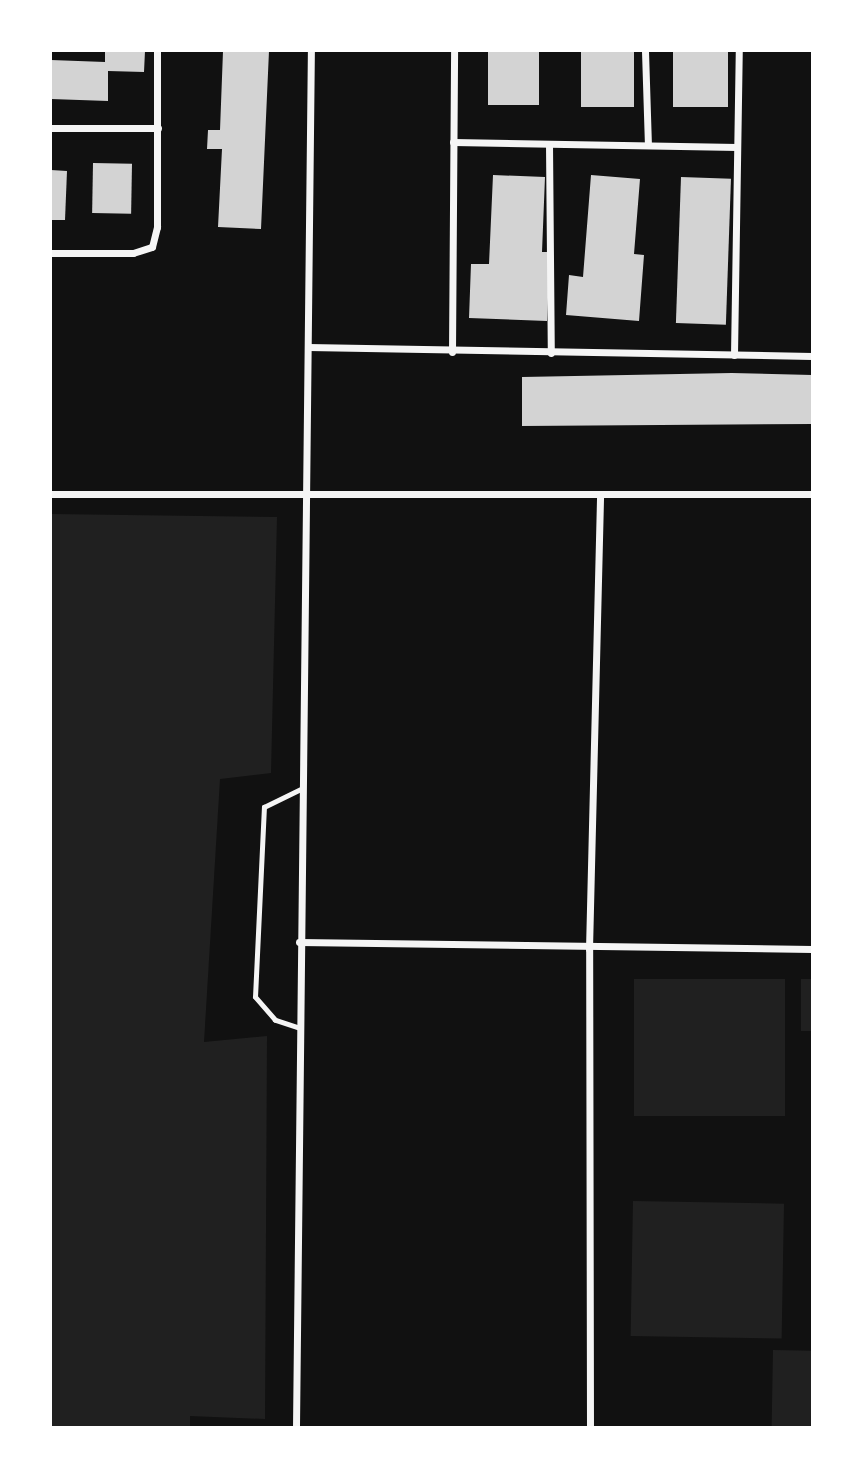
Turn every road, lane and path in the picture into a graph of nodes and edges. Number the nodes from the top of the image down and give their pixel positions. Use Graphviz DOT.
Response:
graph roads {
  1 [pos="157,51"];
  2 [pos="312,51"];
  3 [pos="454,51"];
  4 [pos="645,51"];
  5 [pos="739,51"];
  6 [pos="51,128"];
  7 [pos="158,128"];
  8 [pos="453,142"];
  9 [pos="549,144"];
  10 [pos="648,145"];
  11 [pos="737,147"];
  12 [pos="51,253"];
  13 [pos="308,347"];
  14 [pos="452,352"];
  15 [pos="551,353"];
  16 [pos="734,355"];
  17 [pos="812,356"];
  18 [pos="307,493"];
  19 [pos="51,494"];
  20 [pos="600,494"];
  21 [pos="812,494"];
  22 [pos="301,789"];
  23 [pos="299,942"];
  24 [pos="589,948"];
  25 [pos="812,949"];
  26 [pos="299,1028"];
  27 [pos="296,1427"];
  28 [pos="590,1427"];
  1 -- 7 [label="street"];
  2 -- 13 [label="street"];
  3 -- 8 [label="street"];
  4 -- 10 [label="street"];
  5 -- 11 [label="street"];
  6 -- 7 [label="street"];
  7 -- 12 [label="street"];
  8 -- 9 [label="street"];
  8 -- 14 [label="street"];
  9 -- 10 [label="street"];
  9 -- 15 [label="street"];
  10 -- 11 [label="street"];
  11 -- 16 [label="street"];
  13 -- 14 [label="street"];
  13 -- 18 [label="street"];
  14 -- 15 [label="street"];
  15 -- 16 [label="street"];
  16 -- 17 [label="street"];
  18 -- 19 [label="street"];
  18 -- 20 [label="street"];
  18 -- 22 [label="street"];
  20 -- 21 [label="street"];
  20 -- 24 [label="street"];
  22 -- 23 [label="street"];
  22 -- 26 [label="lane"];
  23 -- 24 [label="street"];
  23 -- 26 [label="street"];
  24 -- 25 [label="street"];
  24 -- 28 [label="street"];
  26 -- 27 [label="street"];
}
